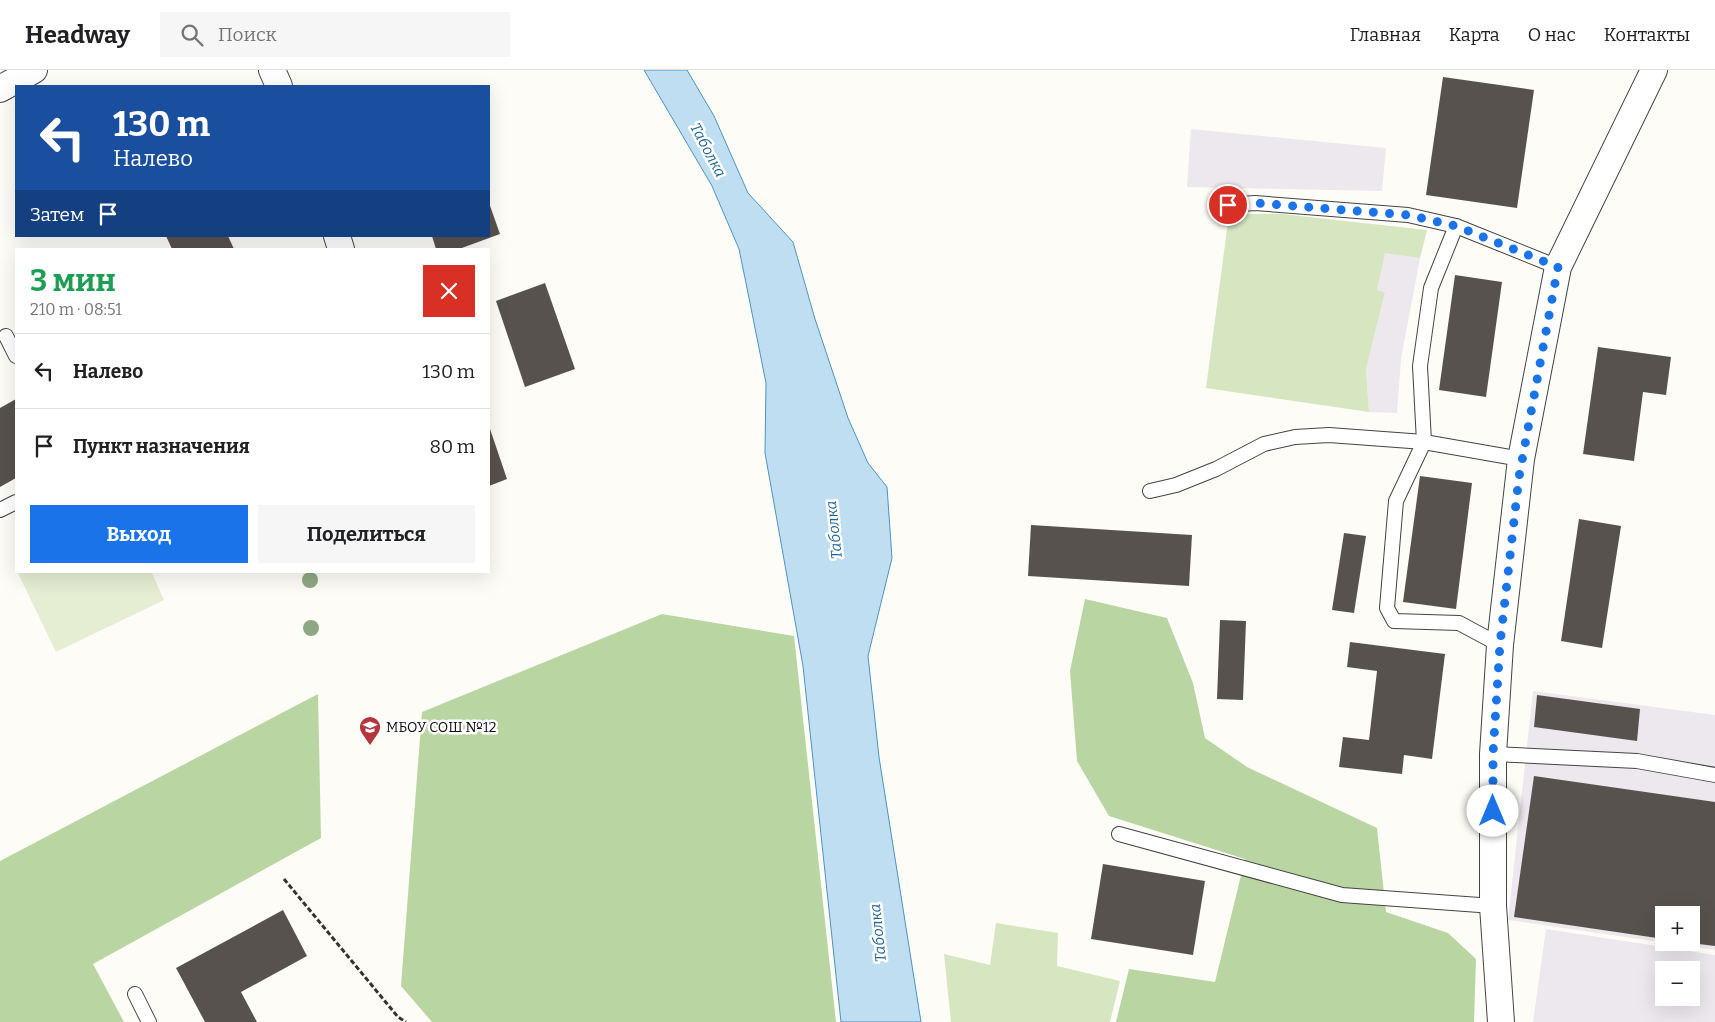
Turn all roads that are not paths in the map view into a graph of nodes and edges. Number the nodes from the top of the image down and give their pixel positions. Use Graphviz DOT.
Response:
graph roads {
  1 [pos="34,70"];
  2 [pos="272,70"];
  3 [pos="1654,70"];
  4 [pos="279,85"];
  5 [pos="0,89"];
  6 [pos="1228,205"];
  7 [pos="1456,226"];
  8 [pos="1558,267"];
  9 [pos="6,336"];
  10 [pos="15,354"];
  11 [pos="1424,442"];
  12 [pos="1521,459"];
  13 [pos="1150,491"];
  14 [pos="15,502"];
  15 [pos="0,510"];
  16 [pos="1500,644"];
  17 [pos="1493,754"];
  18 [pos="1715,775"];
  19 [pos="1119,834"];
  20 [pos="1493,906"];
  21 [pos="135,994"];
  22 [pos="149,1022"];
  23 [pos="1501,1022"];
  1 -- 5 [label="street"];
  2 -- 4 [label="street"];
  3 -- 8 [label="street"];
  6 -- 7 [label="lane"];
  7 -- 8 [label="lane"];
  7 -- 11 [label="lane"];
  8 -- 12 [label="street"];
  9 -- 10 [label="lane"];
  11 -- 12 [label="lane"];
  11 -- 13 [label="lane"];
  11 -- 16 [label="lane"];
  12 -- 16 [label="street"];
  14 -- 15 [label="lane"];
  16 -- 17 [label="street"];
  17 -- 18 [label="lane"];
  17 -- 20 [label="street"];
  19 -- 20 [label="lane"];
  20 -- 23 [label="street"];
  21 -- 22 [label="lane"];
}
